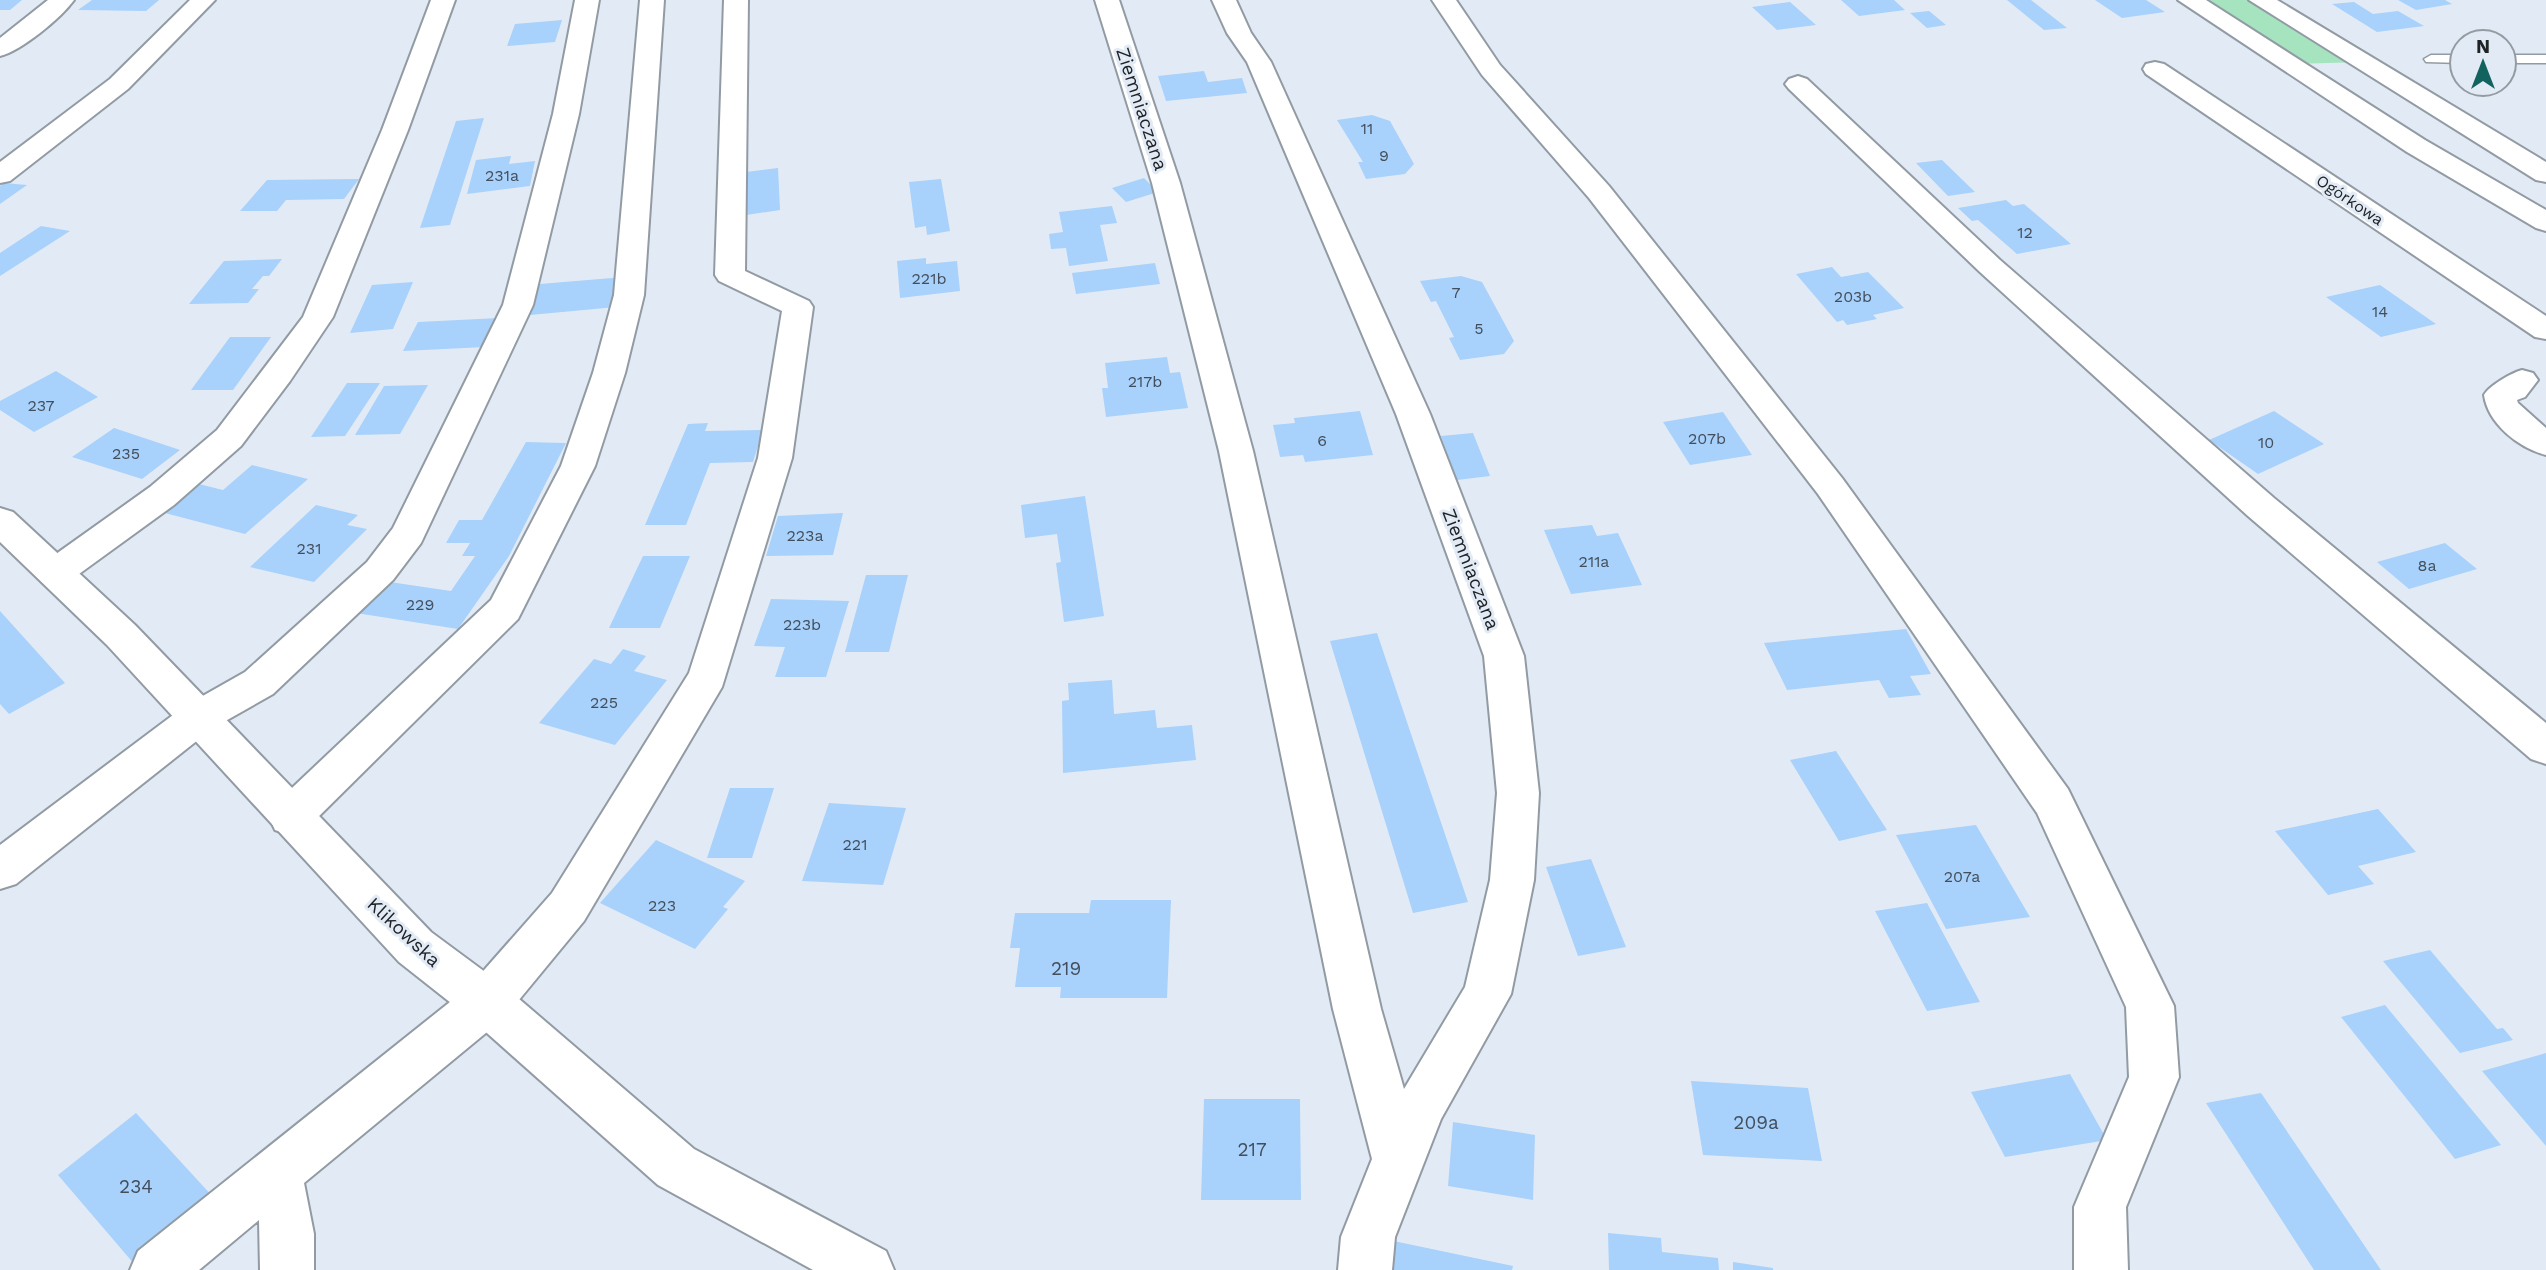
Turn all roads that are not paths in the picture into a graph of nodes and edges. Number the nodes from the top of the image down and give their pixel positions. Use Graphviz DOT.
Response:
graph roads {
  1 [pos="62,0"];
  2 [pos="202,0"];
  3 [pos="443,0"];
  4 [pos="587,0"];
  5 [pos="652,0"];
  6 [pos="736,0"];
  7 [pos="1107,0"];
  8 [pos="1224,0"];
  9 [pos="1444,0"];
  10 [pos="2190,0"];
  11 [pos="2261,0"];
  12 [pos="0,49"];
  13 [pos="2431,59"];
  14 [pos="2448,59"];
  15 [pos="2518,59"];
  16 [pos="2546,59"];
  17 [pos="2155,69"];
  18 [pos="1798,84"];
  19 [pos="2546,174"];
  20 [pos="0,175"];
  21 [pos="2546,222"];
  22 [pos="2546,330"];
  23 [pos="2522,380"];
  24 [pos="2546,444"];
  25 [pos="0,521"];
  26 [pos="55,573"];
  27 [pos="199,717"];
  28 [pos="2546,747"];
  29 [pos="290,817"];
  30 [pos="0,870"];
  31 [pos="487,1002"];
  32 [pos="1398,1159"];
  33 [pos="276,1175"];
  34 [pos="157,1270"];
  35 [pos="287,1270"];
  36 [pos="867,1270"];
  37 [pos="1364,1270"];
  38 [pos="2101,1270"];
  1 -- 12 [label="street"];
  2 -- 20 [label="street"];
  3 -- 26 [label="street"];
  4 -- 27 [label="street"];
  5 -- 29 [label="street"];
  6 -- 31 [label="street"];
  7 -- 32 [label="street, Ziemniaczana"];
  8 -- 32 [label="street, Ziemniaczana"];
  9 -- 38 [label="street"];
  10 -- 21 [label="street"];
  11 -- 19 [label="street"];
  13 -- 14 [label="lane"];
  15 -- 16 [label="lane"];
  17 -- 22 [label="street, Ogórkowa"];
  18 -- 28 [label="street"];
  23 -- 24 [label="street"];
  25 -- 26 [label="street, Klikowska"];
  26 -- 27 [label="street, Klikowska"];
  27 -- 29 [label="street, Klikowska"];
  27 -- 30 [label="street"];
  29 -- 31 [label="street, Klikowska"];
  31 -- 33 [label="street"];
  31 -- 36 [label="street, Klikowska"];
  32 -- 37 [label="street, Ziemniaczana"];
  33 -- 34 [label="street"];
  33 -- 35 [label="street"];
}
